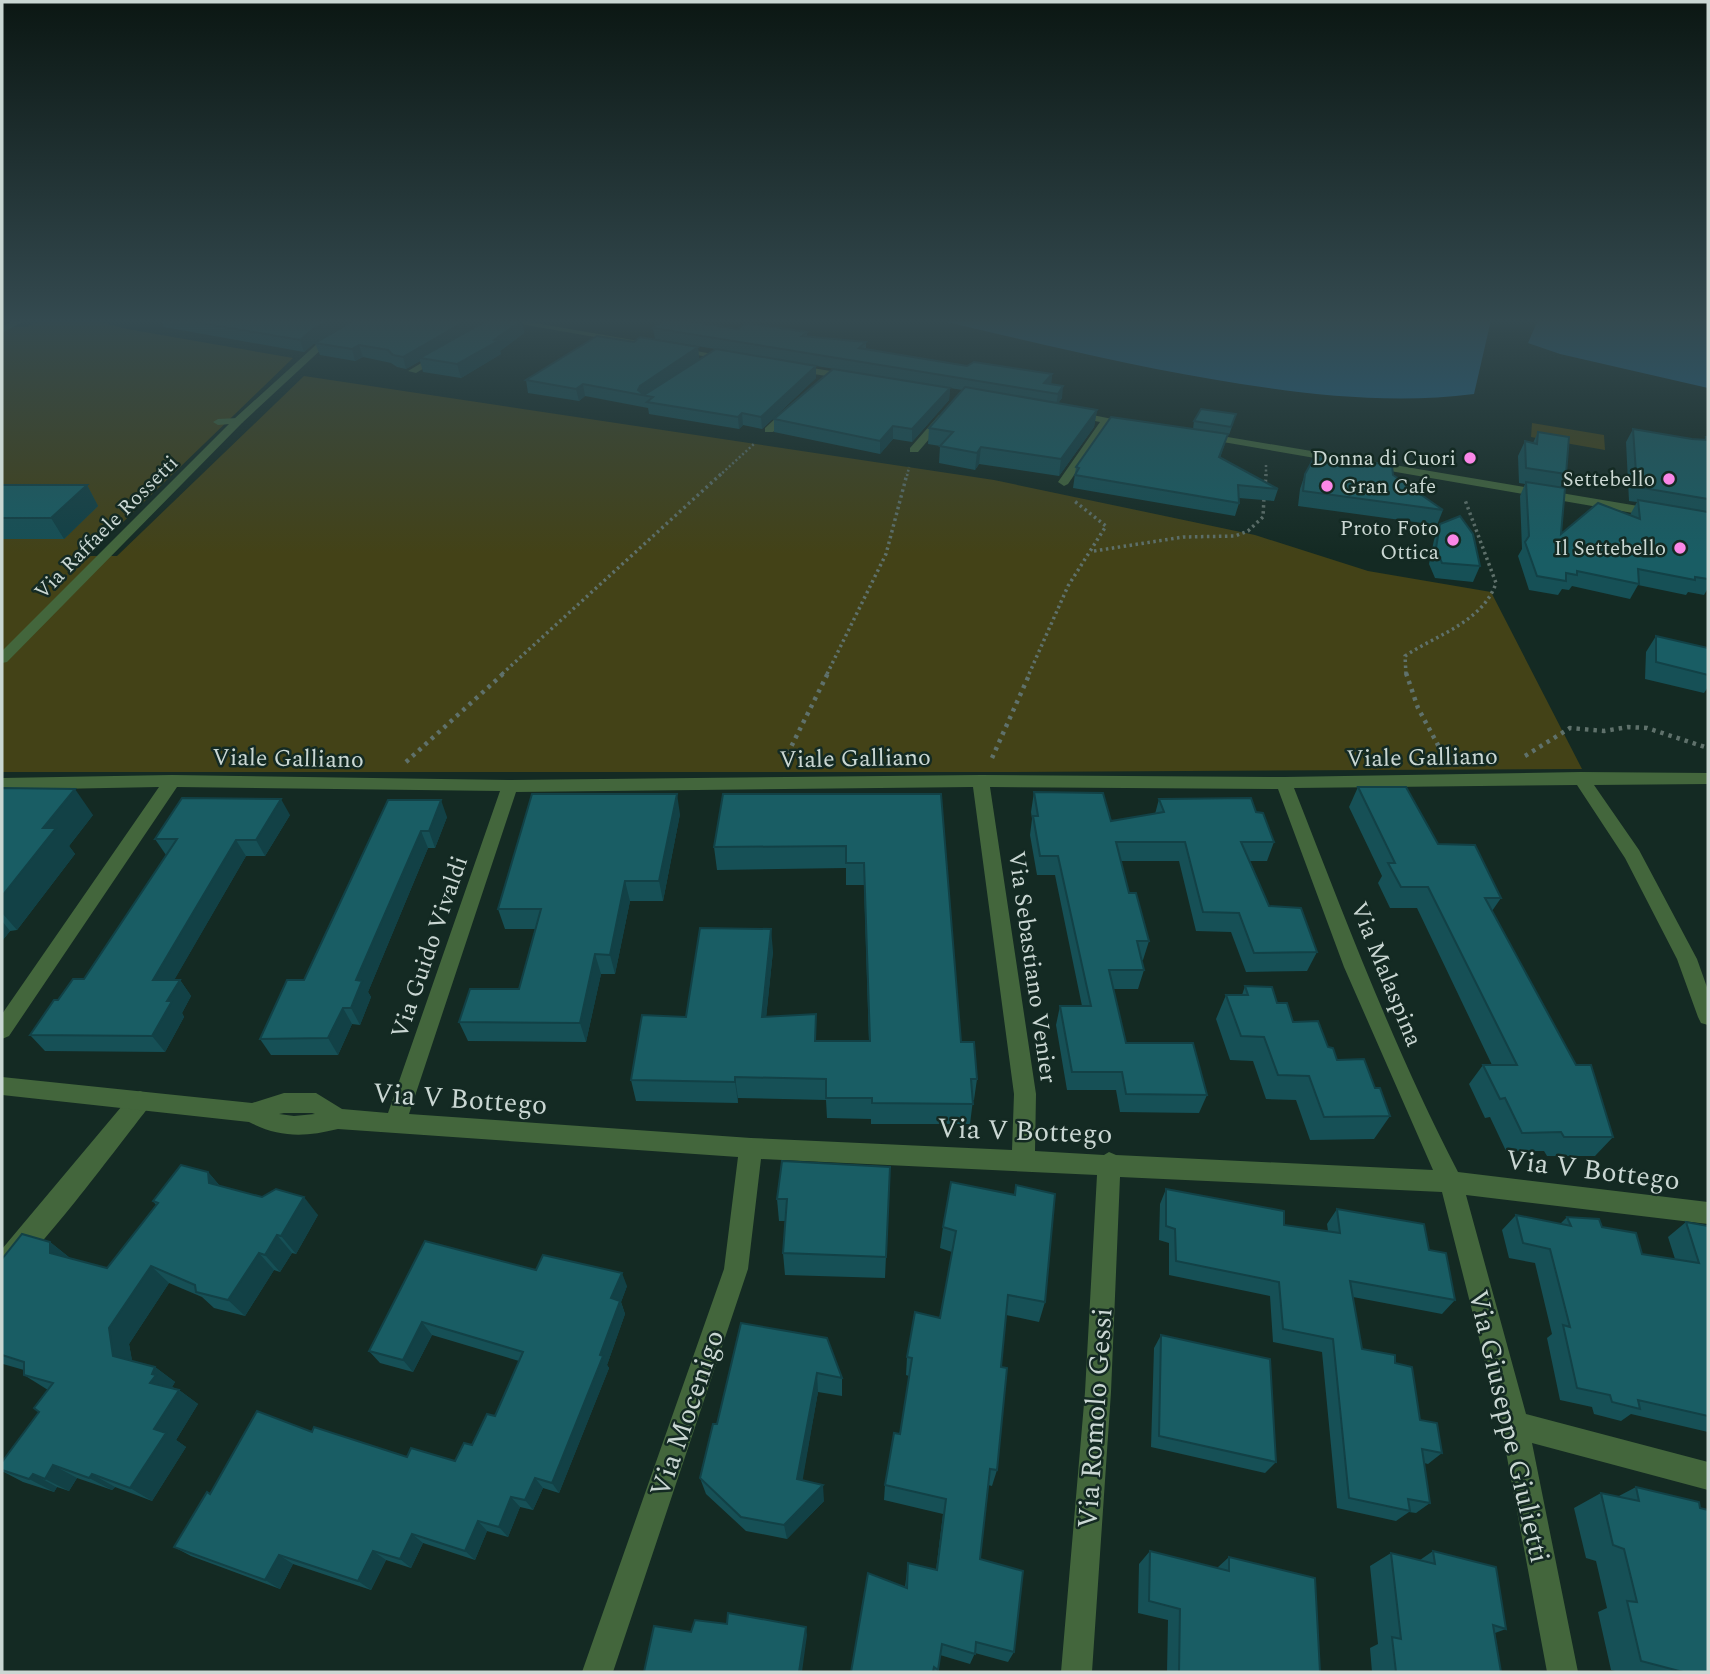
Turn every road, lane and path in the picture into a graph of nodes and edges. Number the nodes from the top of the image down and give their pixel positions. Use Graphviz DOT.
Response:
graph roads {
  1 [pos="263,398"];
  2 [pos="799,402"];
  3 [pos="953,405"];
  4 [pos="1058,412"];
  5 [pos="1107,420"];
  6 [pos="238,421"];
  7 [pos="218,422"];
  8 [pos="1147,427"];
  9 [pos="769,430"];
  10 [pos="1188,434"];
  11 [pos="1267,447"];
  12 [pos="914,450"];
  13 [pos="1457,479"];
  14 [pos="1064,482"];
  15 [pos="1669,515"];
  16 [pos="1094,551"];
  17 [pos="2,659"];
  18 [pos="1604,731"];
  19 [pos="1708,748"];
  20 [pos="1447,762"];
  21 [pos="1581,778"];
  22 [pos="1708,778"];
  23 [pos="172,781"];
  24 [pos="981,781"];
  25 [pos="772,783"];
  26 [pos="1283,783"];
  27 [pos="2,784"];
  28 [pos="382,784"];
  29 [pos="510,786"];
  30 [pos="1708,1017"];
  31 [pos="2,1030"];
  32 [pos="2,1086"];
  33 [pos="139,1101"];
  34 [pos="394,1124"];
  35 [pos="751,1147"];
  36 [pos="1023,1161"];
  37 [pos="1109,1163"];
  38 [pos="1451,1182"];
  39 [pos="1708,1213"];
  40 [pos="2,1267"];
  41 [pos="1515,1425"];
  42 [pos="1708,1476"];
  43 [pos="597,1672"];
  44 [pos="1076,1672"];
  45 [pos="1563,1672"];
  1 -- 6 [label="street, Via Raffaele Rossetti"];
  2 -- 9 [label="street"];
  3 -- 12 [label="street"];
  4 -- 5 [label="street"];
  5 -- 8 [label="street"];
  5 -- 14 [label="street"];
  6 -- 7 [label="street"];
  6 -- 17 [label="street, Via Raffaele Rossetti"];
  9 -- 28 [label="path"];
  10 -- 11 [label="street"];
  11 -- 13 [label="street"];
  11 -- 16 [label="path"];
  12 -- 25 [label="path"];
  13 -- 15 [label="street"];
  13 -- 20 [label="path"];
  14 -- 16 [label="path"];
  16 -- 24 [label="path"];
  18 -- 19 [label="path"];
  21 -- 22 [label="street, Viale Galliano"];
  21 -- 26 [label="street, Viale Galliano"];
  21 -- 30 [label="street"];
  23 -- 27 [label="street, Viale Galliano"];
  23 -- 28 [label="street, Viale Galliano"];
  23 -- 31 [label="street"];
  24 -- 25 [label="street, Viale Galliano"];
  24 -- 26 [label="street, Viale Galliano"];
  24 -- 36 [label="street, Via Sebastiano Venier"];
  25 -- 29 [label="street, Viale Galliano"];
  26 -- 38 [label="street, Via Malaspina"];
  28 -- 29 [label="street, Viale Galliano"];
  29 -- 34 [label="street, Via Guido Vivaldi"];
  32 -- 33 [label="street, Via V Bottego"];
  33 -- 34 [label="street, Via V Bottego"];
  33 -- 40 [label="street"];
  34 -- 35 [label="street, Via V Bottego"];
  35 -- 36 [label="street, Via V Bottego"];
  35 -- 43 [label="street, Via Mocenigo"];
  36 -- 37 [label="street, Via V Bottego"];
  37 -- 38 [label="street, Via V Bottego"];
  37 -- 44 [label="street, Via Romolo Gessi"];
  38 -- 39 [label="street, Via V Bottego"];
  38 -- 41 [label="street, Via Giuseppe Giulietti"];
  41 -- 42 [label="street"];
  41 -- 45 [label="street, Via Giuseppe Giulietti"];
}
